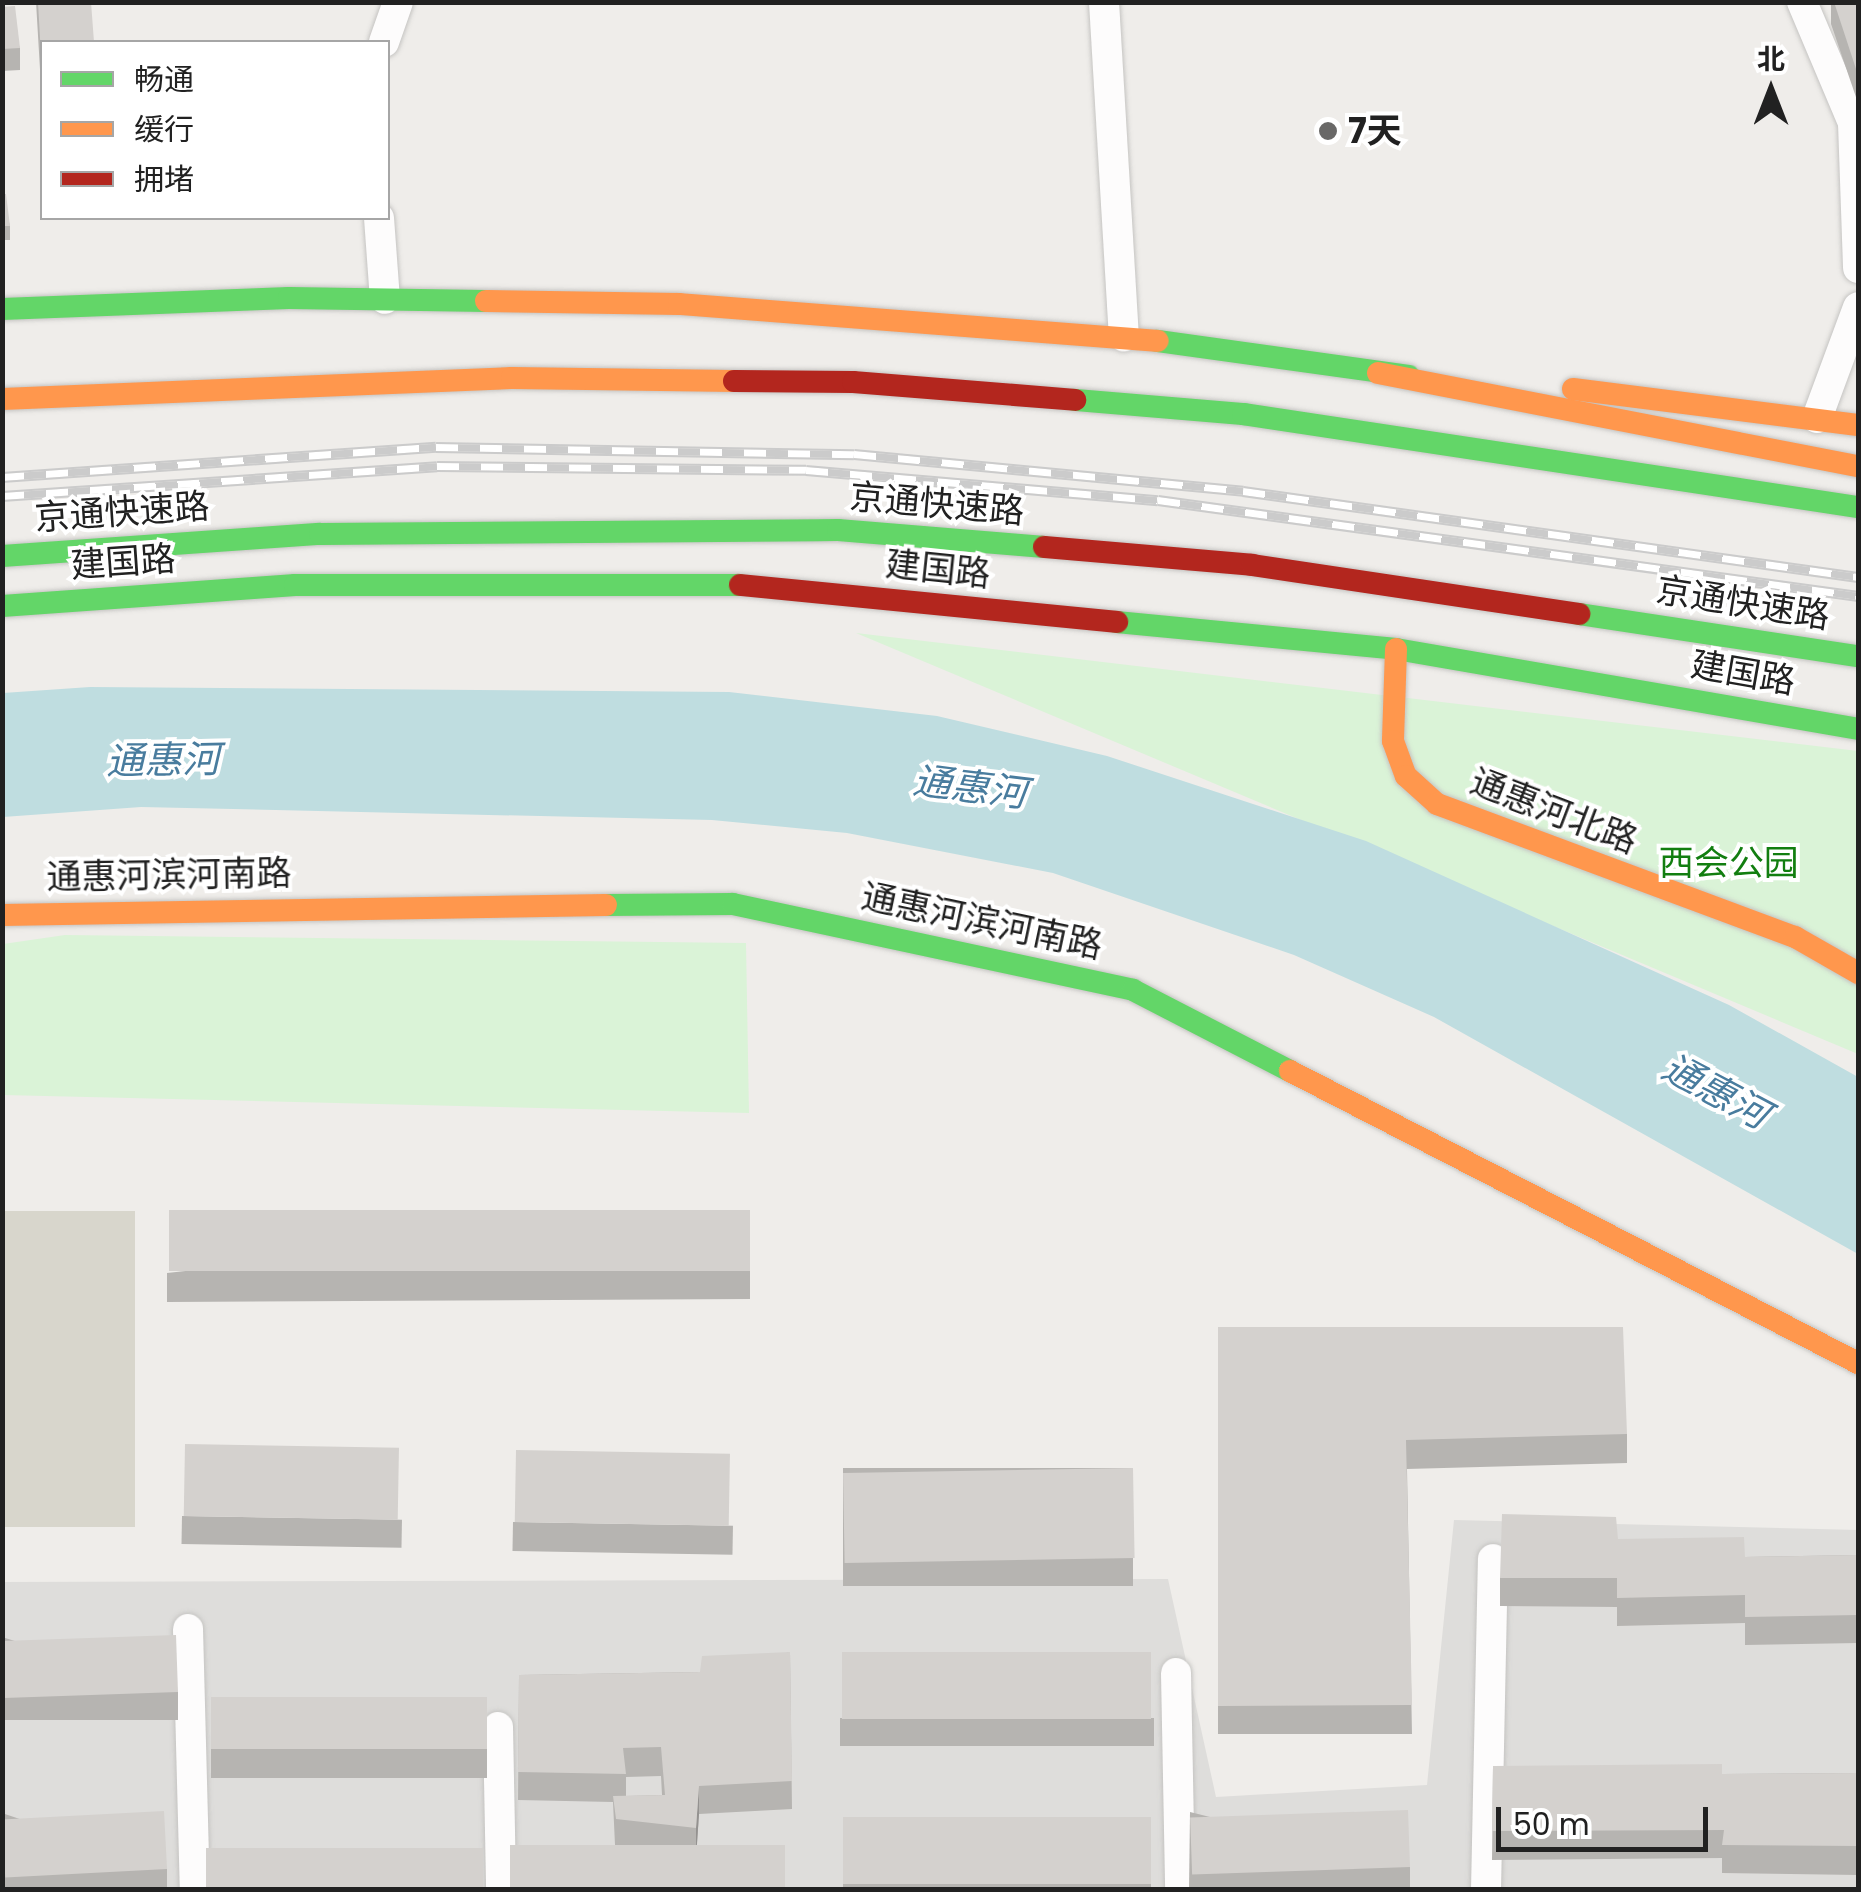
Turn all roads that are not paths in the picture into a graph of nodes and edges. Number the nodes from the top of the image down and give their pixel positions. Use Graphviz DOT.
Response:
graph roads {
  1 [pos="398,2"];
  2 [pos="1104,2"];
  3 [pos="1802,2"];
  4 [pos="385,40"];
  5 [pos="379,220"];
  6 [pos="1858,268"];
  7 [pos="385,299"];
  8 [pos="1858,306"];
  9 [pos="2,309"];
  10 [pos="1124,336"];
  11 [pos="1378,373"];
  12 [pos="2,399"];
  13 [pos="1817,418"];
  14 [pos="1858,426"];
  15 [pos="1858,466"];
  16 [pos="1858,508"];
  17 [pos="2,556"];
  18 [pos="2,606"];
  19 [pos="1396,649"];
  20 [pos="1858,656"];
  21 [pos="1858,729"];
  22 [pos="2,916"];
  23 [pos="1858,972"];
  24 [pos="1858,1363"];
  25 [pos="1493,1559"];
  26 [pos="188,1630"];
  27 [pos="1176,1672"];
  28 [pos="498,1727"];
  29 [pos="195,1890"];
  30 [pos="501,1890"];
  31 [pos="1180,1890"];
  32 [pos="1486,1890"];
  1 -- 4 [label="street"];
  2 -- 10 [label="street"];
  3 -- 6 [label="street"];
  5 -- 7 [label="street"];
  7 -- 9 [label="main road"];
  7 -- 10 [label="main road"];
  8 -- 13 [label="street"];
  10 -- 11 [label="main road"];
  11 -- 13 [label="main road"];
  11 -- 15 [label="main road"];
  12 -- 16 [label="main road"];
  13 -- 14 [label="main road"];
  17 -- 20 [label="main road, 京通快速路"];
  18 -- 19 [label="main road, 建国路"];
  19 -- 21 [label="main road, 建国路"];
  19 -- 23 [label="main road, 通惠河北路"];
  22 -- 24 [label="main road, 通惠河滨河南路"];
  25 -- 32 [label="street"];
  26 -- 29 [label="street"];
  27 -- 31 [label="street"];
  28 -- 30 [label="street"];
}
